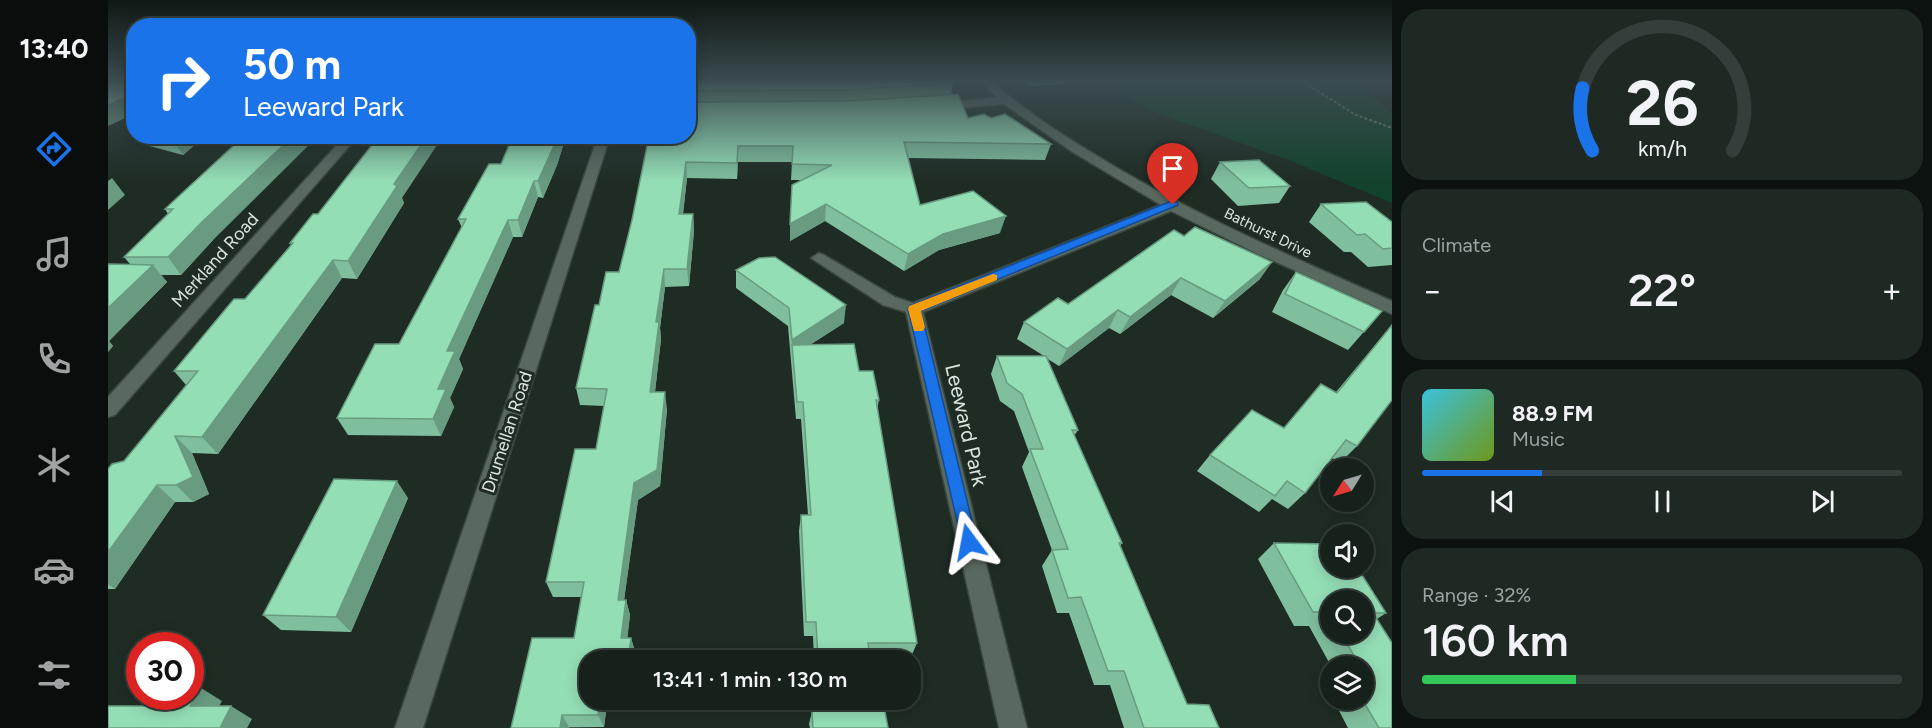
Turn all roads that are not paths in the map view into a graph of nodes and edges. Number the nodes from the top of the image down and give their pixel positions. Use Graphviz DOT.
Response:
graph roads {
  1 [pos="1026,114"];
  2 [pos="345,144"];
  3 [pos="601,144"];
  4 [pos="1173,205"];
  5 [pos="819,258"];
  6 [pos="1392,308"];
  7 [pos="914,309"];
  8 [pos="108,410"];
  9 [pos="409,728"];
  10 [pos="1013,728"];
  1 -- 4 [label="street, Bathurst Drive"];
  2 -- 8 [label="street, Merkland Road"];
  3 -- 9 [label="street, Drumellan Road"];
  4 -- 6 [label="street, Bathurst Drive"];
  4 -- 7 [label="street"];
  5 -- 7 [label="street"];
  7 -- 10 [label="street, Leeward Park"];
}
